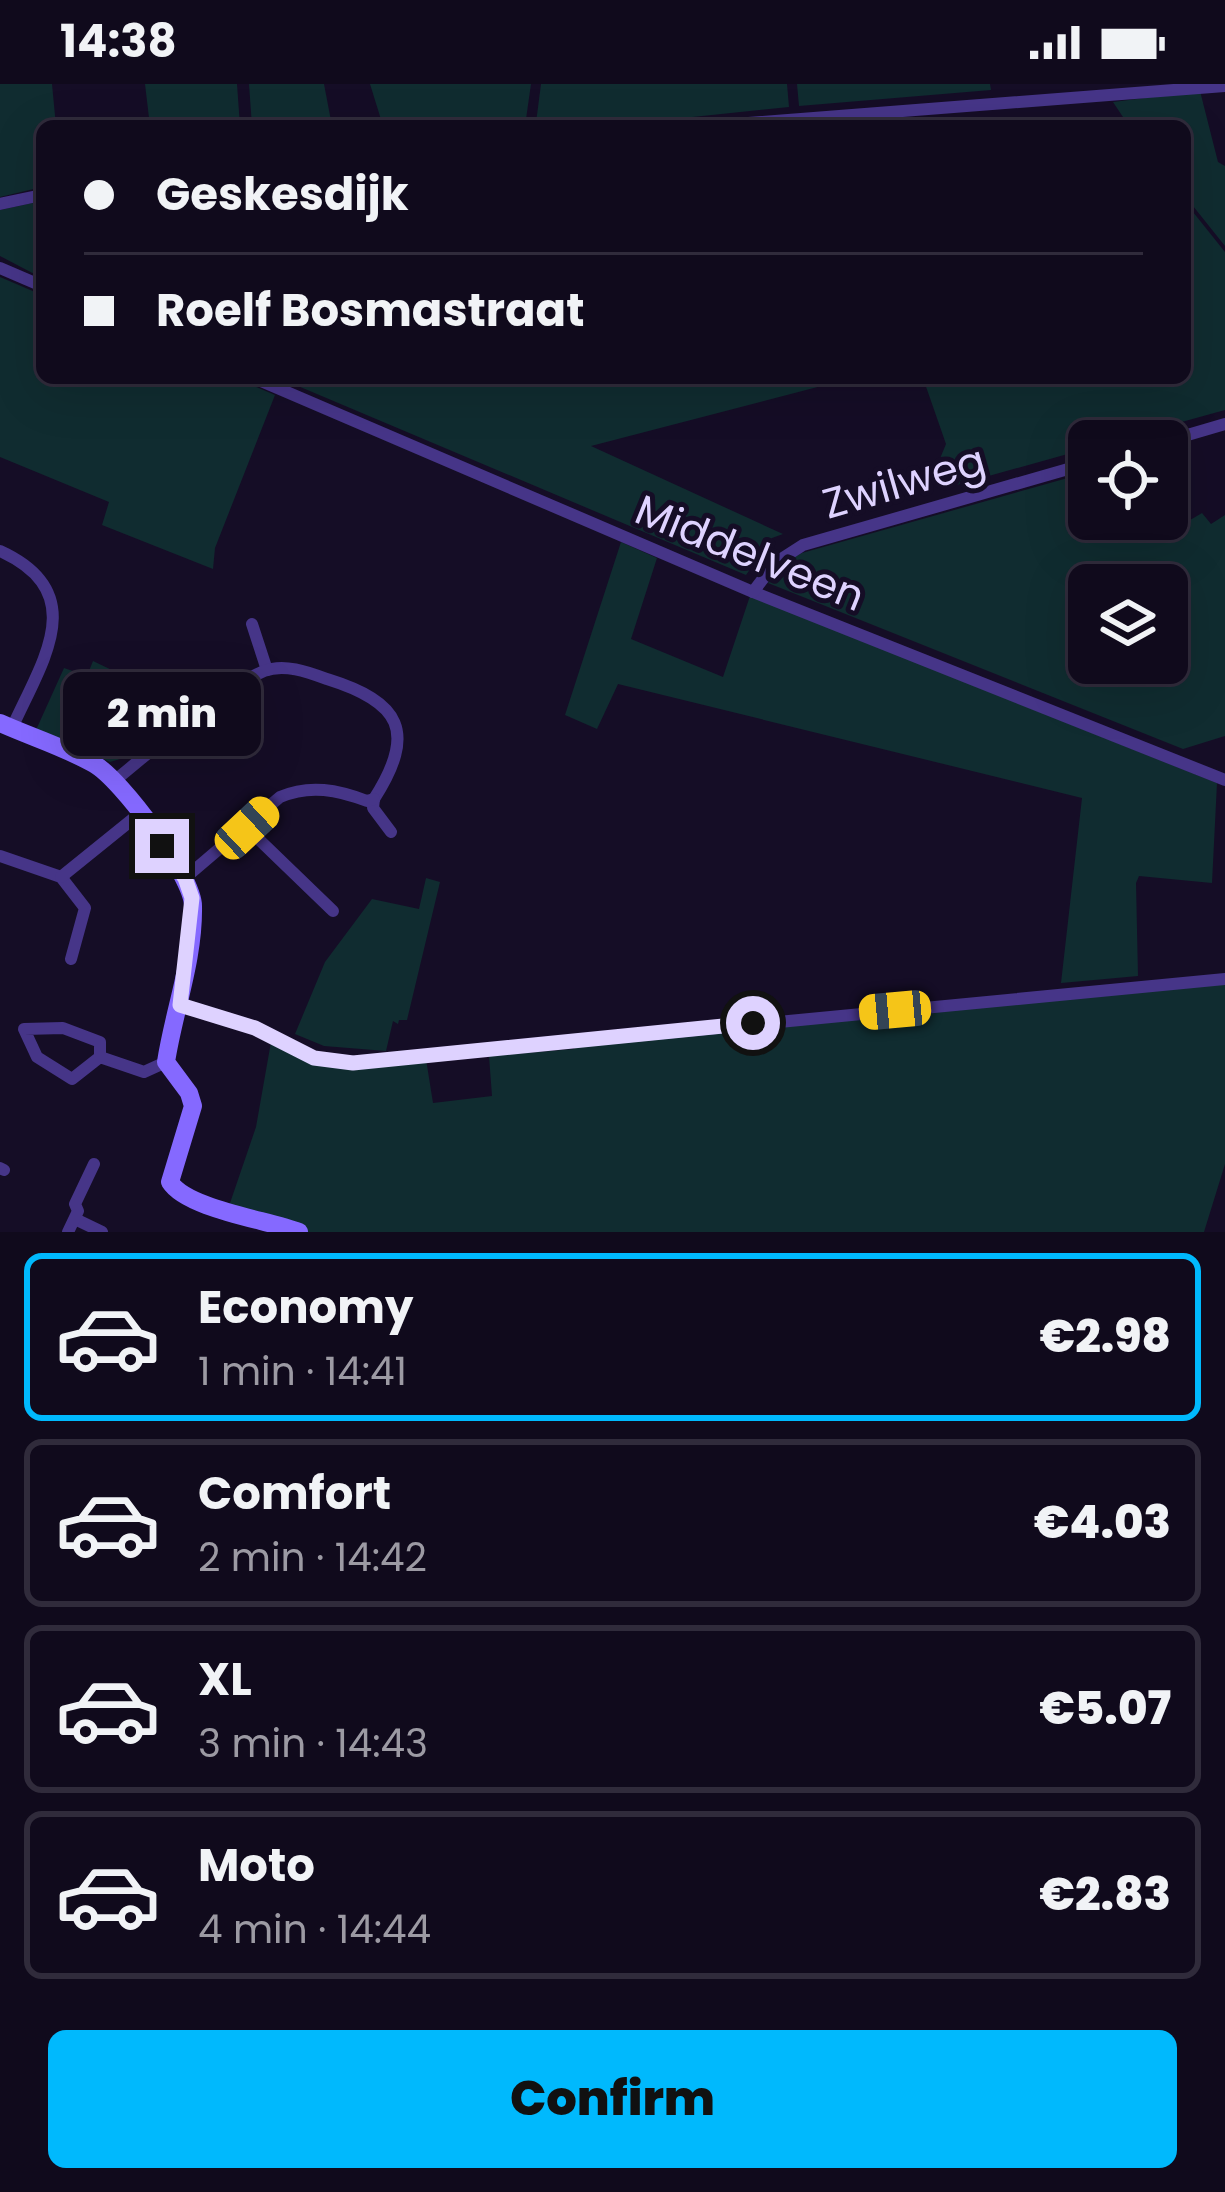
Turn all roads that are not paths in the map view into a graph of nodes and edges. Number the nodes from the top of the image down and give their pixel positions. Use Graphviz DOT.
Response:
graph roads {
  1 [pos="1225,86"];
  2 [pos="787,120"];
  3 [pos="36,195"];
  4 [pos="0,204"];
  5 [pos="0,268"];
  6 [pos="36,283"];
  7 [pos="268,384"];
  8 [pos="1225,424"];
  9 [pos="1188,435"];
  10 [pos="1068,469"];
  11 [pos="0,550"];
  12 [pos="753,592"];
  13 [pos="252,624"];
  14 [pos="267,670"];
  15 [pos="6,726"];
  16 [pos="1225,780"];
  17 [pos="113,782"];
  18 [pos="374,799"];
  19 [pos="139,814"];
  20 [pos="247,828"];
  21 [pos="391,832"];
  22 [pos="0,856"];
  23 [pos="62,878"];
  24 [pos="185,878"];
  25 [pos="333,911"];
  26 [pos="71,959"];
  27 [pos="1225,980"];
  28 [pos="180,1005"];
  29 [pos="100,1057"];
  30 [pos="166,1062"];
  31 [pos="94,1164"];
  32 [pos="72,1226"];
  33 [pos="102,1232"];
  34 [pos="299,1232"];
  1 -- 2 [label="street"];
  3 -- 4 [label="street"];
  5 -- 6 [label="street"];
  7 -- 12 [label="street, Middelveen"];
  8 -- 9 [label="street"];
  10 -- 12 [label="street, Zwilweg"];
  11 -- 15 [label="street"];
  12 -- 16 [label="street, Middelveen"];
  13 -- 14 [label="street"];
  14 -- 17 [label="street"];
  14 -- 18 [label="street"];
  15 -- 17 [label="street"];
  17 -- 19 [label="street"];
  18 -- 20 [label="street"];
  18 -- 21 [label="street"];
  19 -- 23 [label="street"];
  19 -- 24 [label="street"];
  20 -- 24 [label="street"];
  20 -- 25 [label="street"];
  22 -- 23 [label="street"];
  23 -- 26 [label="street"];
  24 -- 28 [label="street"];
  27 -- 28 [label="street"];
  28 -- 30 [label="street"];
  29 -- 29 [label="street"];
  29 -- 30 [label="street"];
  30 -- 34 [label="street"];
  31 -- 32 [label="street"];
  32 -- 33 [label="street"];
}
